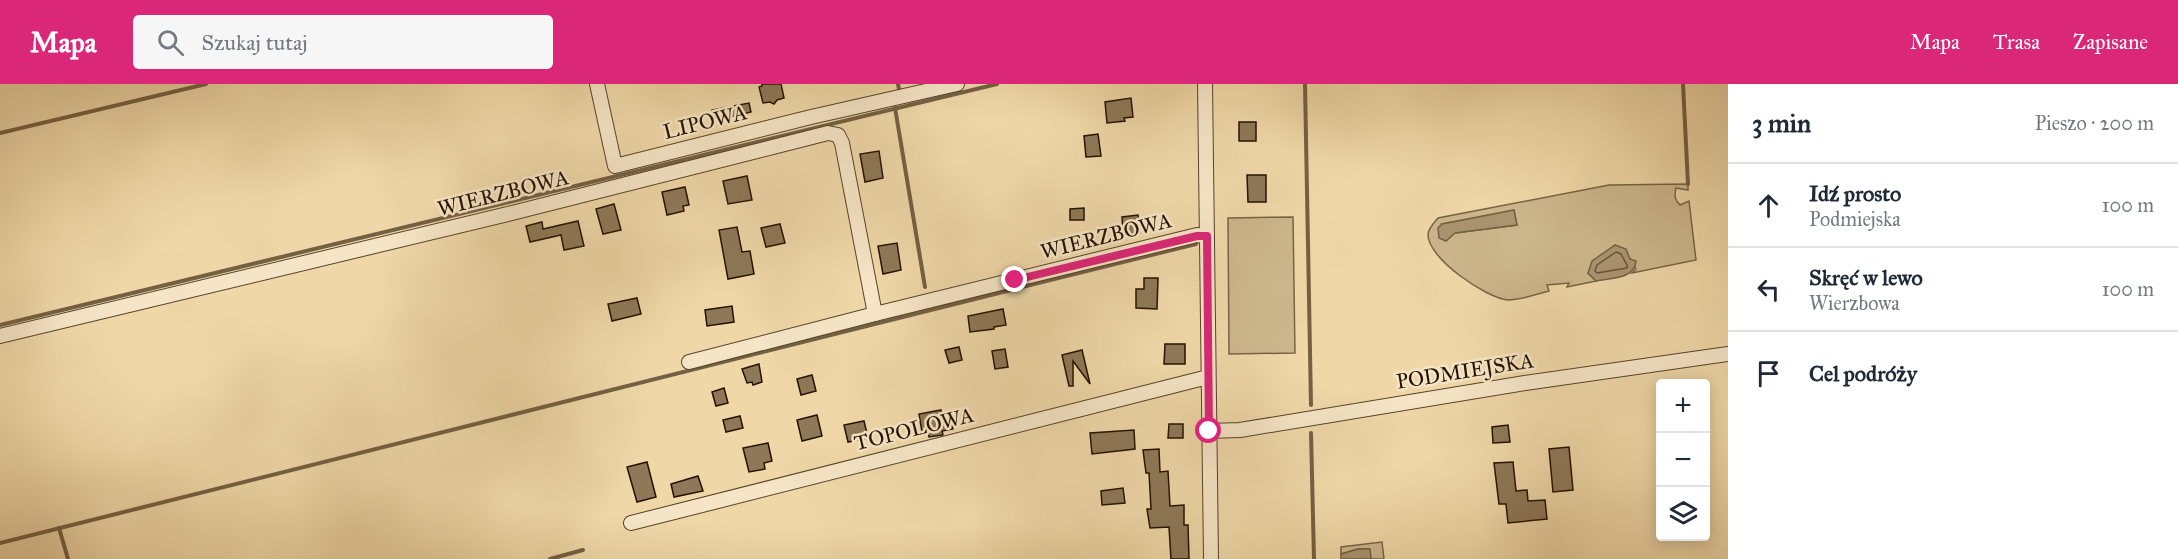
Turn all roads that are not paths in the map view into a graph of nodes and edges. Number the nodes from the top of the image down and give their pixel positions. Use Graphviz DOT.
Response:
graph roads {
  1 [pos="597,84"];
  2 [pos="957,84"];
  3 [pos="1205,84"];
  4 [pos="1207,236"];
  5 [pos="875,314"];
  6 [pos="0,336"];
  7 [pos="1728,354"];
  8 [pos="689,362"];
  9 [pos="1208,377"];
  10 [pos="1209,431"];
  11 [pos="631,523"];
  12 [pos="1211,559"];
  1 -- 2 [label="street, LIPOWA"];
  3 -- 4 [label="street"];
  4 -- 5 [label="street, WIERZBOWA"];
  4 -- 9 [label="street"];
  5 -- 6 [label="street, WIERZBOWA"];
  5 -- 8 [label="street, WIERZBOWA"];
  7 -- 10 [label="street, PODMIEJSKA"];
  9 -- 10 [label="street"];
  9 -- 11 [label="street, TOPOLOWA"];
  10 -- 12 [label="street"];
}
